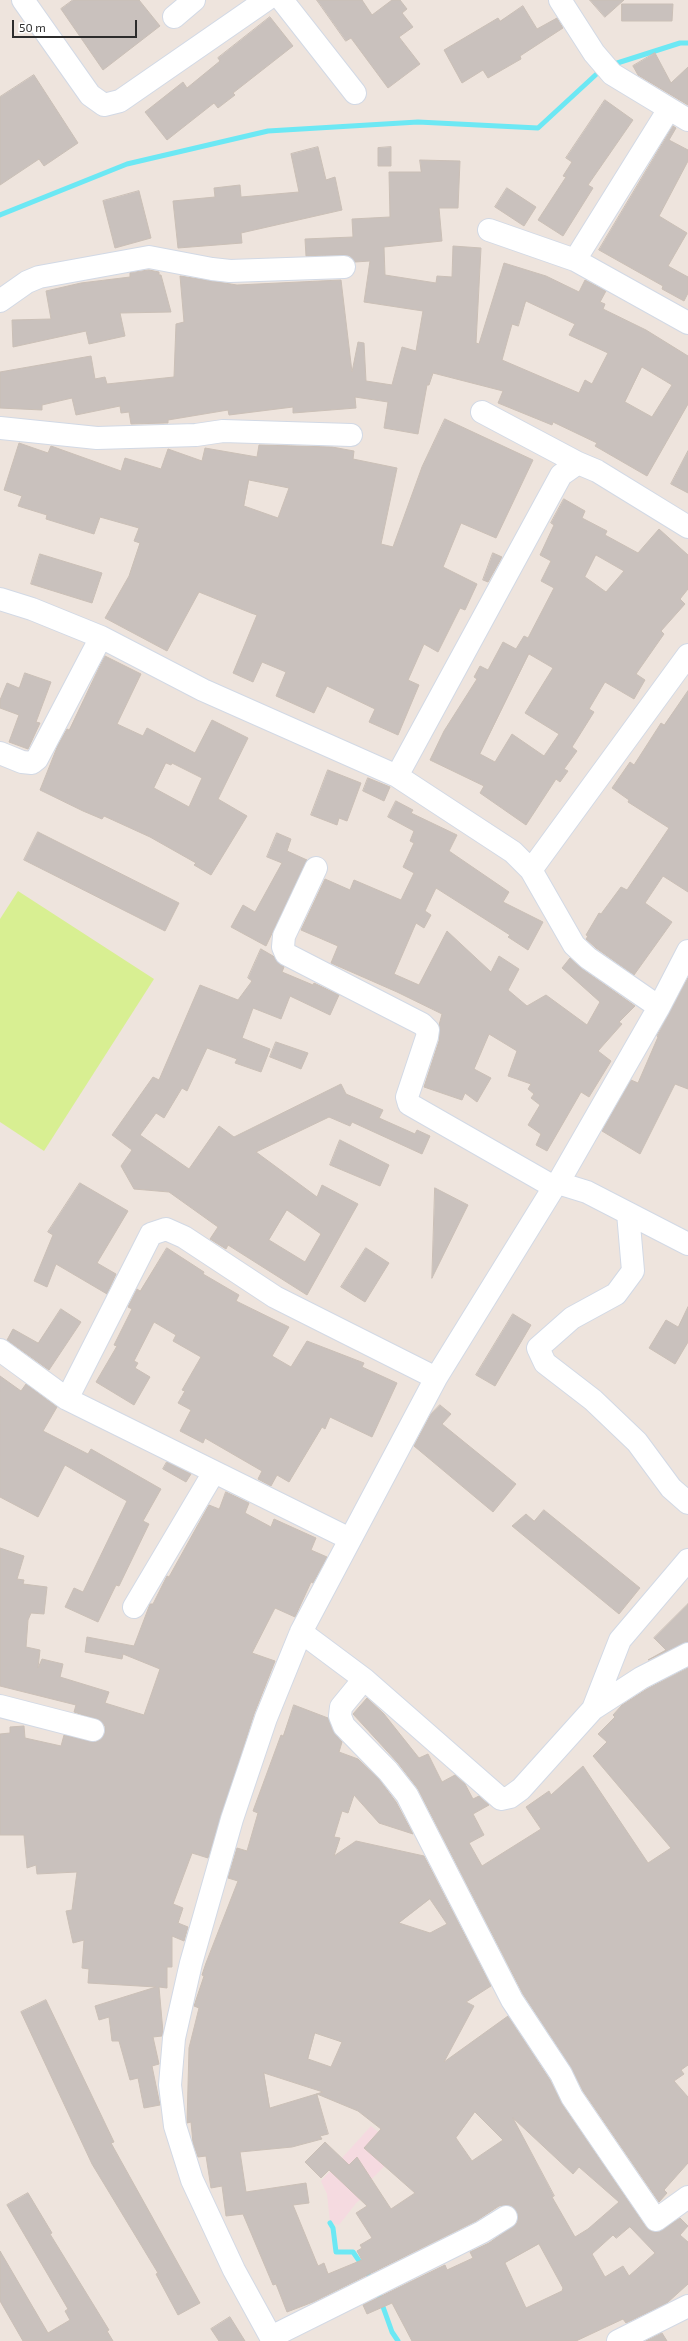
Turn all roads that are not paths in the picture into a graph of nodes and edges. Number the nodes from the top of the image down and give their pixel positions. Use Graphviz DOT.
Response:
graph roads {
  1 [pos="23,0"];
  2 [pos="194,0"];
  3 [pos="266,0"];
  4 [pos="282,0"];
  5 [pos="560,0"];
  6 [pos="174,17"];
  7 [pos="355,93"];
  8 [pos="669,109"];
  9 [pos="688,120"];
  10 [pos="489,230"];
  11 [pos="575,260"];
  12 [pos="344,267"];
  13 [pos="0,301"];
  14 [pos="688,323"];
  15 [pos="482,412"];
  16 [pos="0,428"];
  17 [pos="351,434"];
  18 [pos="578,463"];
  19 [pos="688,527"];
  20 [pos="0,599"];
  21 [pos="101,637"];
  22 [pos="688,655"];
  23 [pos="0,753"];
  24 [pos="397,776"];
  25 [pos="316,868"];
  26 [pos="531,870"];
  27 [pos="688,951"];
  28 [pos="659,1007"];
  29 [pos="556,1185"];
  30 [pos="628,1213"];
  31 [pos="688,1244"];
  32 [pos="0,1350"];
  33 [pos="436,1378"];
  34 [pos="66,1399"];
  35 [pos="214,1472"];
  36 [pos="688,1504"];
  37 [pos="350,1539"];
  38 [pos="688,1560"];
  39 [pos="134,1607"];
  40 [pos="301,1632"];
  41 [pos="687,1656"];
  42 [pos="364,1679"];
  43 [pos="0,1706"];
  44 [pos="593,1709"];
  45 [pos="93,1730"];
  46 [pos="688,2197"];
  47 [pos="506,2217"];
  48 [pos="688,2306"];
  49 [pos="272,2339"];
  50 [pos="627,2339"];
  1 -- 3 [label="street"];
  2 -- 6 [label="street"];
  4 -- 7 [label="street"];
  5 -- 8 [label="street"];
  8 -- 9 [label="street"];
  8 -- 11 [label="street"];
  10 -- 11 [label="street"];
  11 -- 14 [label="street"];
  12 -- 13 [label="street"];
  15 -- 18 [label="street"];
  16 -- 17 [label="street"];
  18 -- 19 [label="street"];
  18 -- 24 [label="street"];
  20 -- 21 [label="street"];
  21 -- 23 [label="street"];
  21 -- 24 [label="street"];
  22 -- 26 [label="street"];
  24 -- 26 [label="street"];
  25 -- 29 [label="street"];
  26 -- 28 [label="street"];
  27 -- 28 [label="street"];
  28 -- 29 [label="street"];
  29 -- 30 [label="street"];
  29 -- 33 [label="street"];
  30 -- 31 [label="street"];
  30 -- 36 [label="street"];
  32 -- 34 [label="street"];
  33 -- 34 [label="street"];
  33 -- 37 [label="street"];
  34 -- 35 [label="street"];
  35 -- 37 [label="street"];
  35 -- 39 [label="street"];
  37 -- 40 [label="street"];
  38 -- 44 [label="street"];
  40 -- 42 [label="street"];
  40 -- 49 [label="street"];
  41 -- 44 [label="street"];
  42 -- 44 [label="street"];
  42 -- 46 [label="street"];
  43 -- 45 [label="street"];
  47 -- 49 [label="street"];
  48 -- 50 [label="street"];
}
